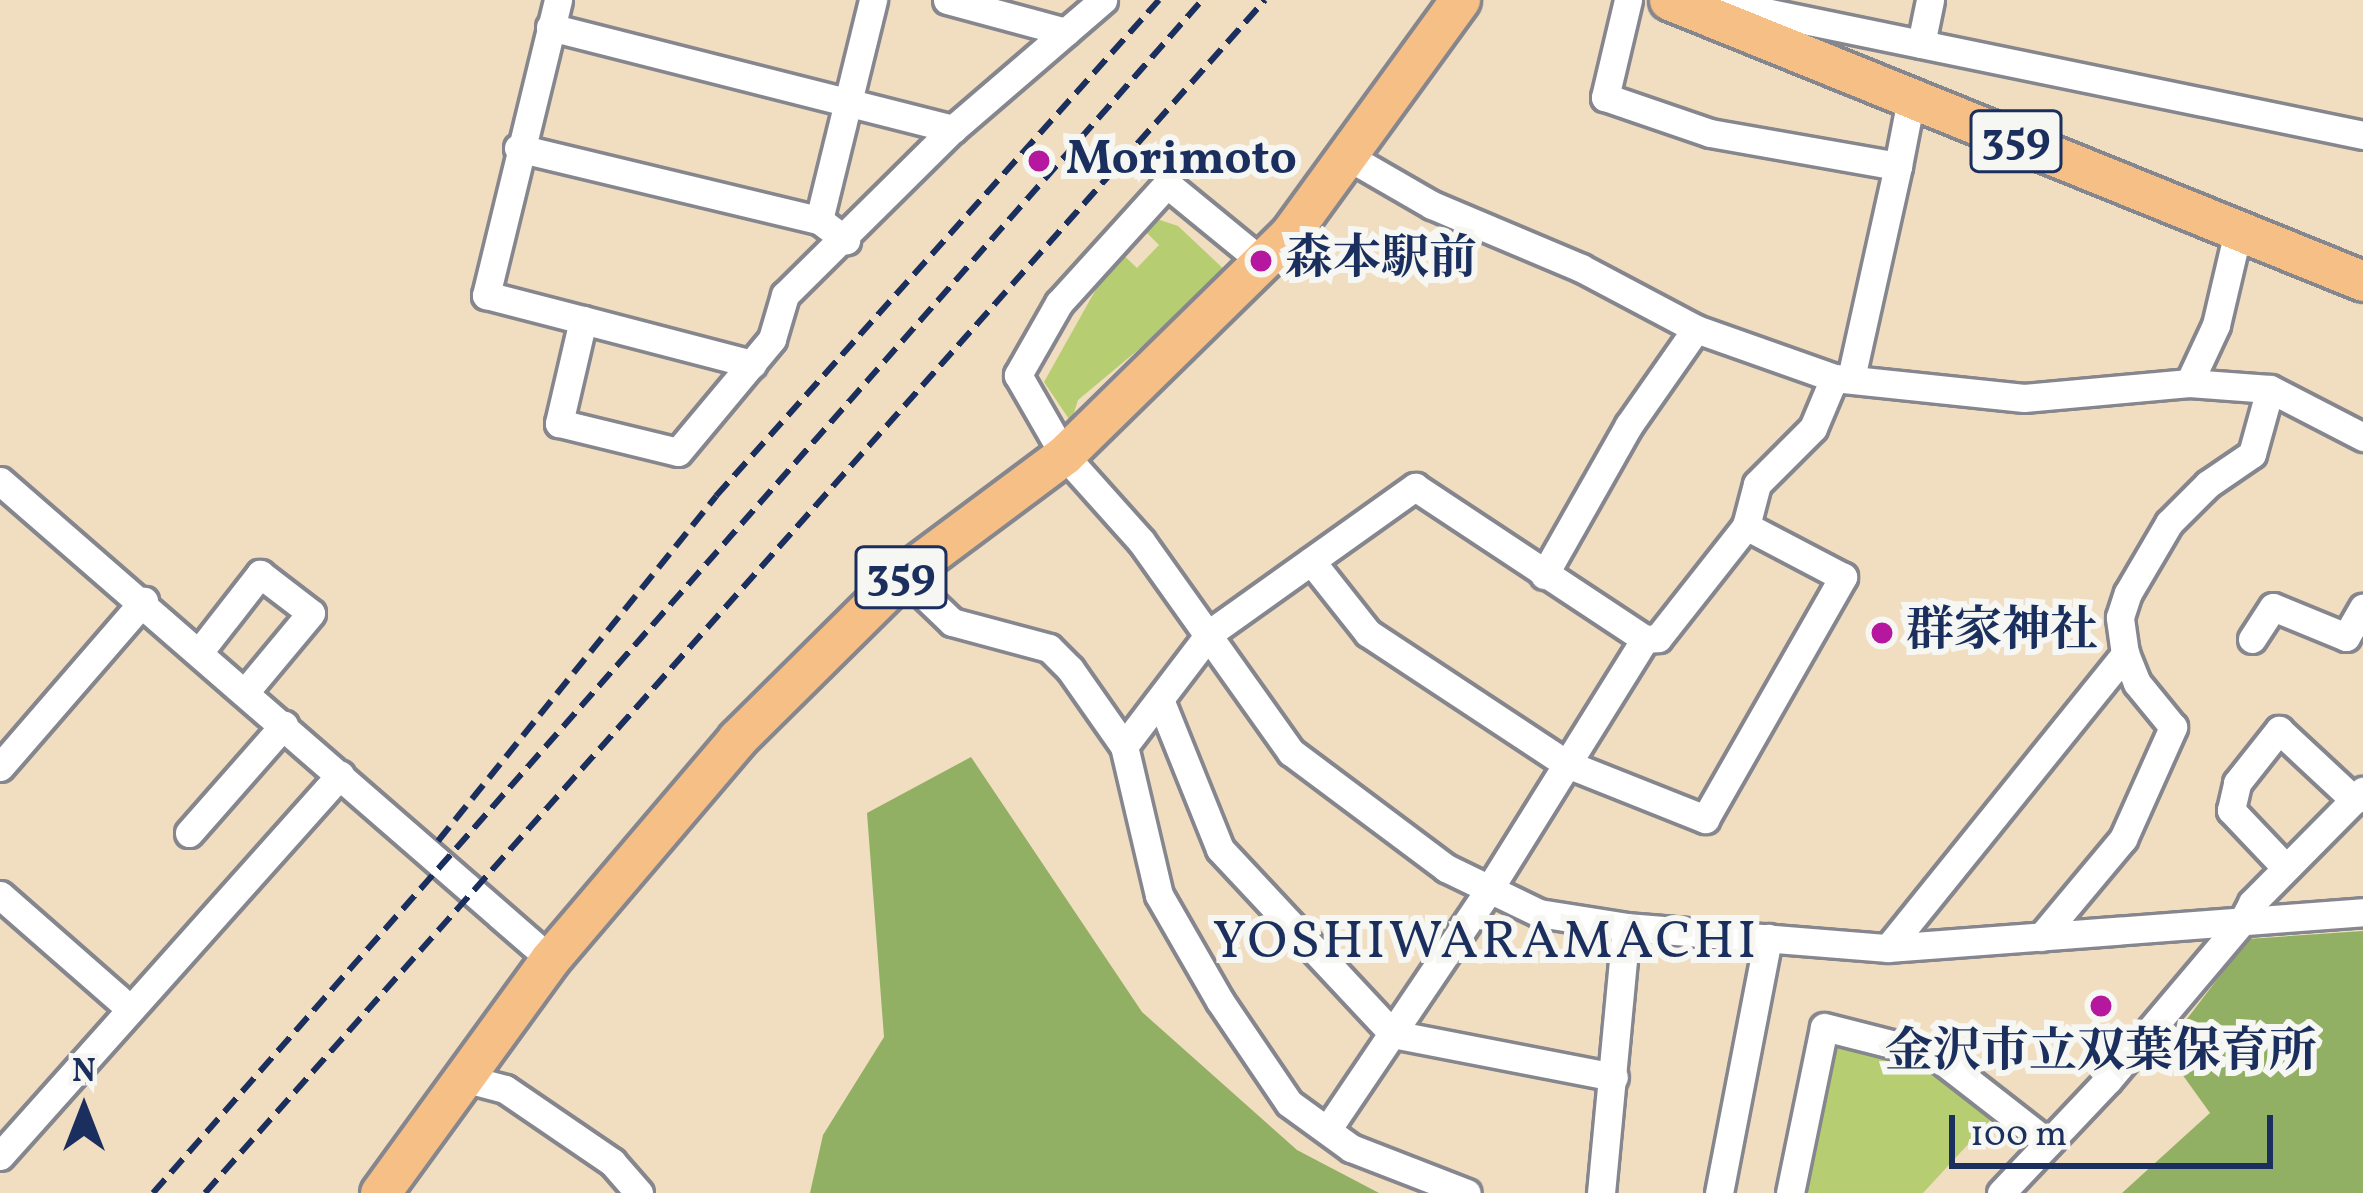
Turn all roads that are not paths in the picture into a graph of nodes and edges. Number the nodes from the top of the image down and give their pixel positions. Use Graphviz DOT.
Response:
graph roads {
  1 [pos="873,0"];
  2 [pos="947,0"];
  3 [pos="1102,0"];
  4 [pos="1460,0"];
  5 [pos="1628,0"];
  6 [pos="1670,0"];
  7 [pos="1707,0"];
  8 [pos="1930,0"];
  9 [pos="554,13"];
  10 [pos="1066,32"];
  11 [pos="1922,44"];
  12 [pos="1911,99"];
  13 [pos="849,101"];
  14 [pos="953,129"];
  15 [pos="2363,135"];
  16 [pos="518,148"];
  17 [pos="1347,156"];
  18 [pos="1898,166"];
  19 [pos="819,220"];
  20 [pos="2238,230"];
  21 [pos="845,239"];
  22 [pos="1261,261"];
  23 [pos="2363,281"];
  24 [pos="583,320"];
  25 [pos="1696,329"];
  26 [pos="752,364"];
  27 [pos="1843,378"];
  28 [pos="2189,383"];
  29 [pos="2270,389"];
  30 [pos="2363,437"];
  31 [pos="1064,455"];
  32 [pos="0,481"];
  33 [pos="1746,526"];
  34 [pos="1311,561"];
  35 [pos="903,575"];
  36 [pos="1544,575"];
  37 [pos="144,601"];
  38 [pos="2363,607"];
  39 [pos="1210,633"];
  40 [pos="1645,639"];
  41 [pos="2252,639"];
  42 [pos="200,650"];
  43 [pos="2125,654"];
  44 [pos="246,691"];
  45 [pos="1161,702"];
  46 [pos="284,725"];
  47 [pos="1124,746"];
  48 [pos="4,755"];
  49 [pos="1567,764"];
  50 [pos="340,775"];
  51 [pos="2358,795"];
  52 [pos="190,833"];
  53 [pos="2286,868"];
  54 [pos="1489,891"];
  55 [pos="0,895"];
  56 [pos="2363,912"];
  57 [pos="2243,920"];
  58 [pos="1626,927"];
  59 [pos="1768,938"];
  60 [pos="2041,938"];
  61 [pos="1888,948"];
  62 [pos="550,959"];
  63 [pos="130,1009"];
  64 [pos="1393,1034"];
  65 [pos="1614,1077"];
  66 [pos="463,1078"];
  67 [pos="1327,1130"];
  68 [pos="2048,1142"];
  69 [pos="0,1156"];
  70 [pos="380,1193"];
  71 [pos="639,1193"];
  72 [pos="1467,1193"];
  73 [pos="1601,1193"];
  74 [pos="1719,1193"];
  75 [pos="1790,1193"];
  76 [pos="2001,1193"];
  1 -- 13 [label="street"];
  2 -- 10 [label="street"];
  3 -- 10 [label="street"];
  4 -- 17 [label="highway, 359"];
  5 -- 18 [label="street"];
  6 -- 12 [label="highway, 359"];
  7 -- 11 [label="street"];
  8 -- 11 [label="street"];
  9 -- 13 [label="street"];
  9 -- 16 [label="street"];
  10 -- 14 [label="street"];
  11 -- 15 [label="street"];
  12 -- 18 [label="street"];
  12 -- 20 [label="highway, 359"];
  13 -- 14 [label="street"];
  13 -- 19 [label="street"];
  14 -- 21 [label="street"];
  16 -- 19 [label="street"];
  16 -- 24 [label="street"];
  17 -- 22 [label="highway, 359"];
  17 -- 25 [label="street"];
  18 -- 27 [label="street"];
  19 -- 21 [label="street"];
  20 -- 23 [label="highway, 359"];
  20 -- 28 [label="street"];
  21 -- 26 [label="street"];
  22 -- 31 [label="highway, 359"];
  22 -- 31 [label="street"];
  24 -- 26 [label="street"];
  24 -- 26 [label="street"];
  25 -- 27 [label="street"];
  25 -- 36 [label="street"];
  27 -- 28 [label="street"];
  27 -- 33 [label="street"];
  28 -- 29 [label="street"];
  29 -- 30 [label="street"];
  29 -- 43 [label="street"];
  31 -- 35 [label="highway, 359"];
  31 -- 39 [label="street"];
  32 -- 37 [label="street"];
  33 -- 40 [label="street"];
  33 -- 49 [label="street"];
  34 -- 36 [label="street"];
  34 -- 39 [label="street"];
  34 -- 49 [label="street"];
  35 -- 47 [label="street"];
  35 -- 62 [label="highway, 359"];
  36 -- 40 [label="street"];
  37 -- 42 [label="street"];
  37 -- 48 [label="street"];
  38 -- 41 [label="street"];
  39 -- 45 [label="street"];
  39 -- 54 [label="street"];
  40 -- 49 [label="street"];
  42 -- 44 [label="street"];
  42 -- 44 [label="street"];
  43 -- 60 [label="street"];
  43 -- 61 [label="street"];
  44 -- 46 [label="street"];
  45 -- 47 [label="street"];
  45 -- 64 [label="street"];
  46 -- 50 [label="street"];
  46 -- 52 [label="street"];
  47 -- 67 [label="street"];
  49 -- 54 [label="street"];
  50 -- 62 [label="street"];
  50 -- 63 [label="street"];
  51 -- 53 [label="street"];
  51 -- 53 [label="street"];
  53 -- 57 [label="street"];
  54 -- 58 [label="street"];
  54 -- 64 [label="street"];
  55 -- 63 [label="street"];
  56 -- 57 [label="street"];
  57 -- 60 [label="street"];
  57 -- 68 [label="street"];
  58 -- 59 [label="street"];
  58 -- 65 [label="street"];
  59 -- 61 [label="street"];
  59 -- 74 [label="street"];
  60 -- 61 [label="street"];
  62 -- 66 [label="highway, 359"];
  63 -- 69 [label="street"];
  64 -- 65 [label="street"];
  64 -- 67 [label="street"];
  65 -- 73 [label="street"];
  66 -- 70 [label="highway, 359"];
  66 -- 71 [label="street"];
  67 -- 72 [label="street"];
  68 -- 75 [label="street"];
  68 -- 76 [label="street"];
}
